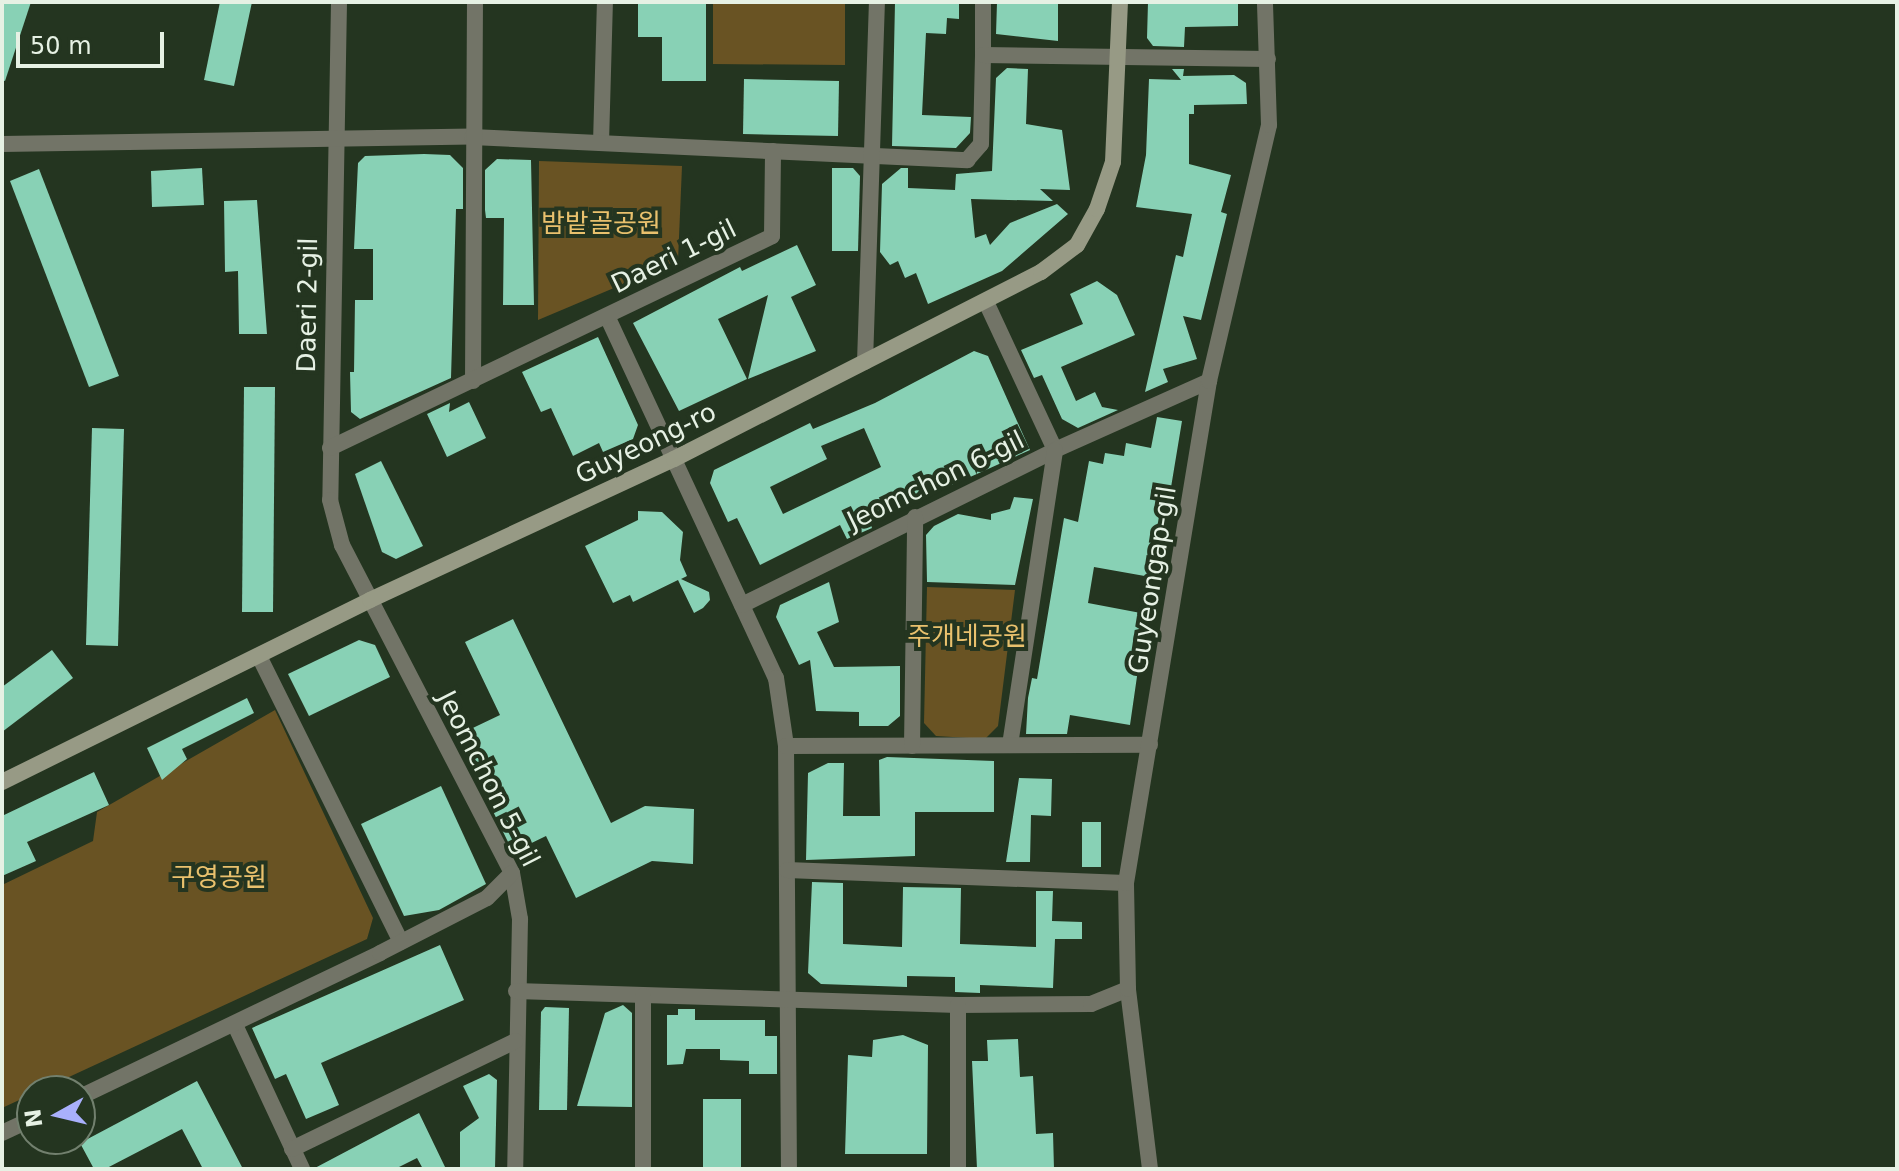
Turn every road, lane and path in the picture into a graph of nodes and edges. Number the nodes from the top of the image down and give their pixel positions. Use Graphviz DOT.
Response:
graph roads {
  1 [pos="339,2"];
  2 [pos="475,2"];
  3 [pos="605,2"];
  4 [pos="877,2"];
  5 [pos="983,2"];
  6 [pos="1120,2"];
  7 [pos="1265,2"];
  8 [pos="983,55"];
  9 [pos="1119,57"];
  10 [pos="1268,59"];
  11 [pos="334,136"];
  12 [pos="472,137"];
  13 [pos="601,143"];
  14 [pos="2,144"];
  15 [pos="773,151"];
  16 [pos="873,158"];
  17 [pos="986,302"];
  18 [pos="607,316"];
  19 [pos="865,362"];
  20 [pos="473,381"];
  21 [pos="1209,381"];
  22 [pos="330,448"];
  23 [pos="1055,450"];
  24 [pos="674,459"];
  25 [pos="915,517"];
  26 [pos="370,600"];
  27 [pos="742,605"];
  28 [pos="259,656"];
  29 [pos="1010,745"];
  30 [pos="1150,745"];
  31 [pos="786,746"];
  32 [pos="912,746"];
  33 [pos="2,782"];
  34 [pos="787,870"];
  35 [pos="512,873"];
  36 [pos="1126,883"];
  37 [pos="401,942"];
  38 [pos="1128,989"];
  39 [pos="516,991"];
  40 [pos="643,996"];
  41 [pos="789,999"];
  42 [pos="958,1005"];
  43 [pos="235,1025"];
  44 [pos="515,1041"];
  45 [pos="96,1090"];
  46 [pos="292,1149"];
  47 [pos="302,1169"];
  48 [pos="515,1169"];
  49 [pos="643,1169"];
  50 [pos="789,1169"];
  51 [pos="958,1169"];
  52 [pos="1150,1169"];
  1 -- 11 [label="street, Daeri 2-gil"];
  2 -- 12 [label="street"];
  3 -- 13 [label="street"];
  4 -- 16 [label="street"];
  5 -- 8 [label="street"];
  6 -- 9 [label="main road, Guyeong-ro"];
  7 -- 10 [label="street, Guyeongap-gil"];
  8 -- 9 [label="street"];
  8 -- 16 [label="street"];
  9 -- 10 [label="street"];
  9 -- 17 [label="main road, Guyeong-ro"];
  10 -- 21 [label="street, Guyeongap-gil"];
  11 -- 12 [label="street"];
  11 -- 14 [label="street"];
  11 -- 22 [label="street, Daeri 2-gil"];
  12 -- 13 [label="street"];
  12 -- 20 [label="street"];
  13 -- 15 [label="street"];
  15 -- 16 [label="street"];
  15 -- 18 [label="street, Daeri 1-gil"];
  16 -- 19 [label="street"];
  17 -- 19 [label="main road, Guyeong-ro"];
  17 -- 23 [label="street"];
  18 -- 20 [label="street, Daeri 1-gil"];
  18 -- 24 [label="street, Daeri 1-gil"];
  19 -- 24 [label="main road, Guyeong-ro"];
  20 -- 22 [label="street, Daeri 1-gil"];
  21 -- 23 [label="street"];
  21 -- 30 [label="street, Guyeongap-gil"];
  22 -- 26 [label="street, Daeri 2-gil"];
  23 -- 25 [label="street, Jeomchon 6-gil"];
  23 -- 29 [label="street, Jeomchon 6-gil"];
  24 -- 26 [label="main road, Guyeong-ro"];
  24 -- 27 [label="street"];
  25 -- 27 [label="street, Jeomchon 6-gil"];
  25 -- 32 [label="street"];
  26 -- 28 [label="main road, Guyeong-ro"];
  26 -- 35 [label="street, Jeomchon 5-gil"];
  27 -- 31 [label="street"];
  28 -- 33 [label="main road, Guyeong-ro"];
  28 -- 37 [label="street"];
  29 -- 30 [label="street"];
  29 -- 32 [label="street"];
  30 -- 36 [label="street, Guyeongap-gil"];
  31 -- 32 [label="street"];
  31 -- 34 [label="street"];
  34 -- 36 [label="street"];
  34 -- 41 [label="street"];
  35 -- 37 [label="street"];
  35 -- 39 [label="street, Jeomchon 5-gil"];
  36 -- 38 [label="street, Guyeongap-gil"];
  37 -- 43 [label="street"];
  38 -- 42 [label="street"];
  38 -- 52 [label="street, Guyeongap-gil"];
  39 -- 40 [label="street"];
  39 -- 44 [label="street, Jeomchon 5-gil"];
  40 -- 41 [label="street"];
  40 -- 49 [label="street"];
  41 -- 42 [label="street"];
  41 -- 50 [label="street"];
  42 -- 51 [label="street"];
  43 -- 45 [label="street"];
  43 -- 46 [label="street"];
  44 -- 46 [label="street"];
  44 -- 48 [label="street, Jeomchon 5-gil"];
  46 -- 47 [label="street"];
}
